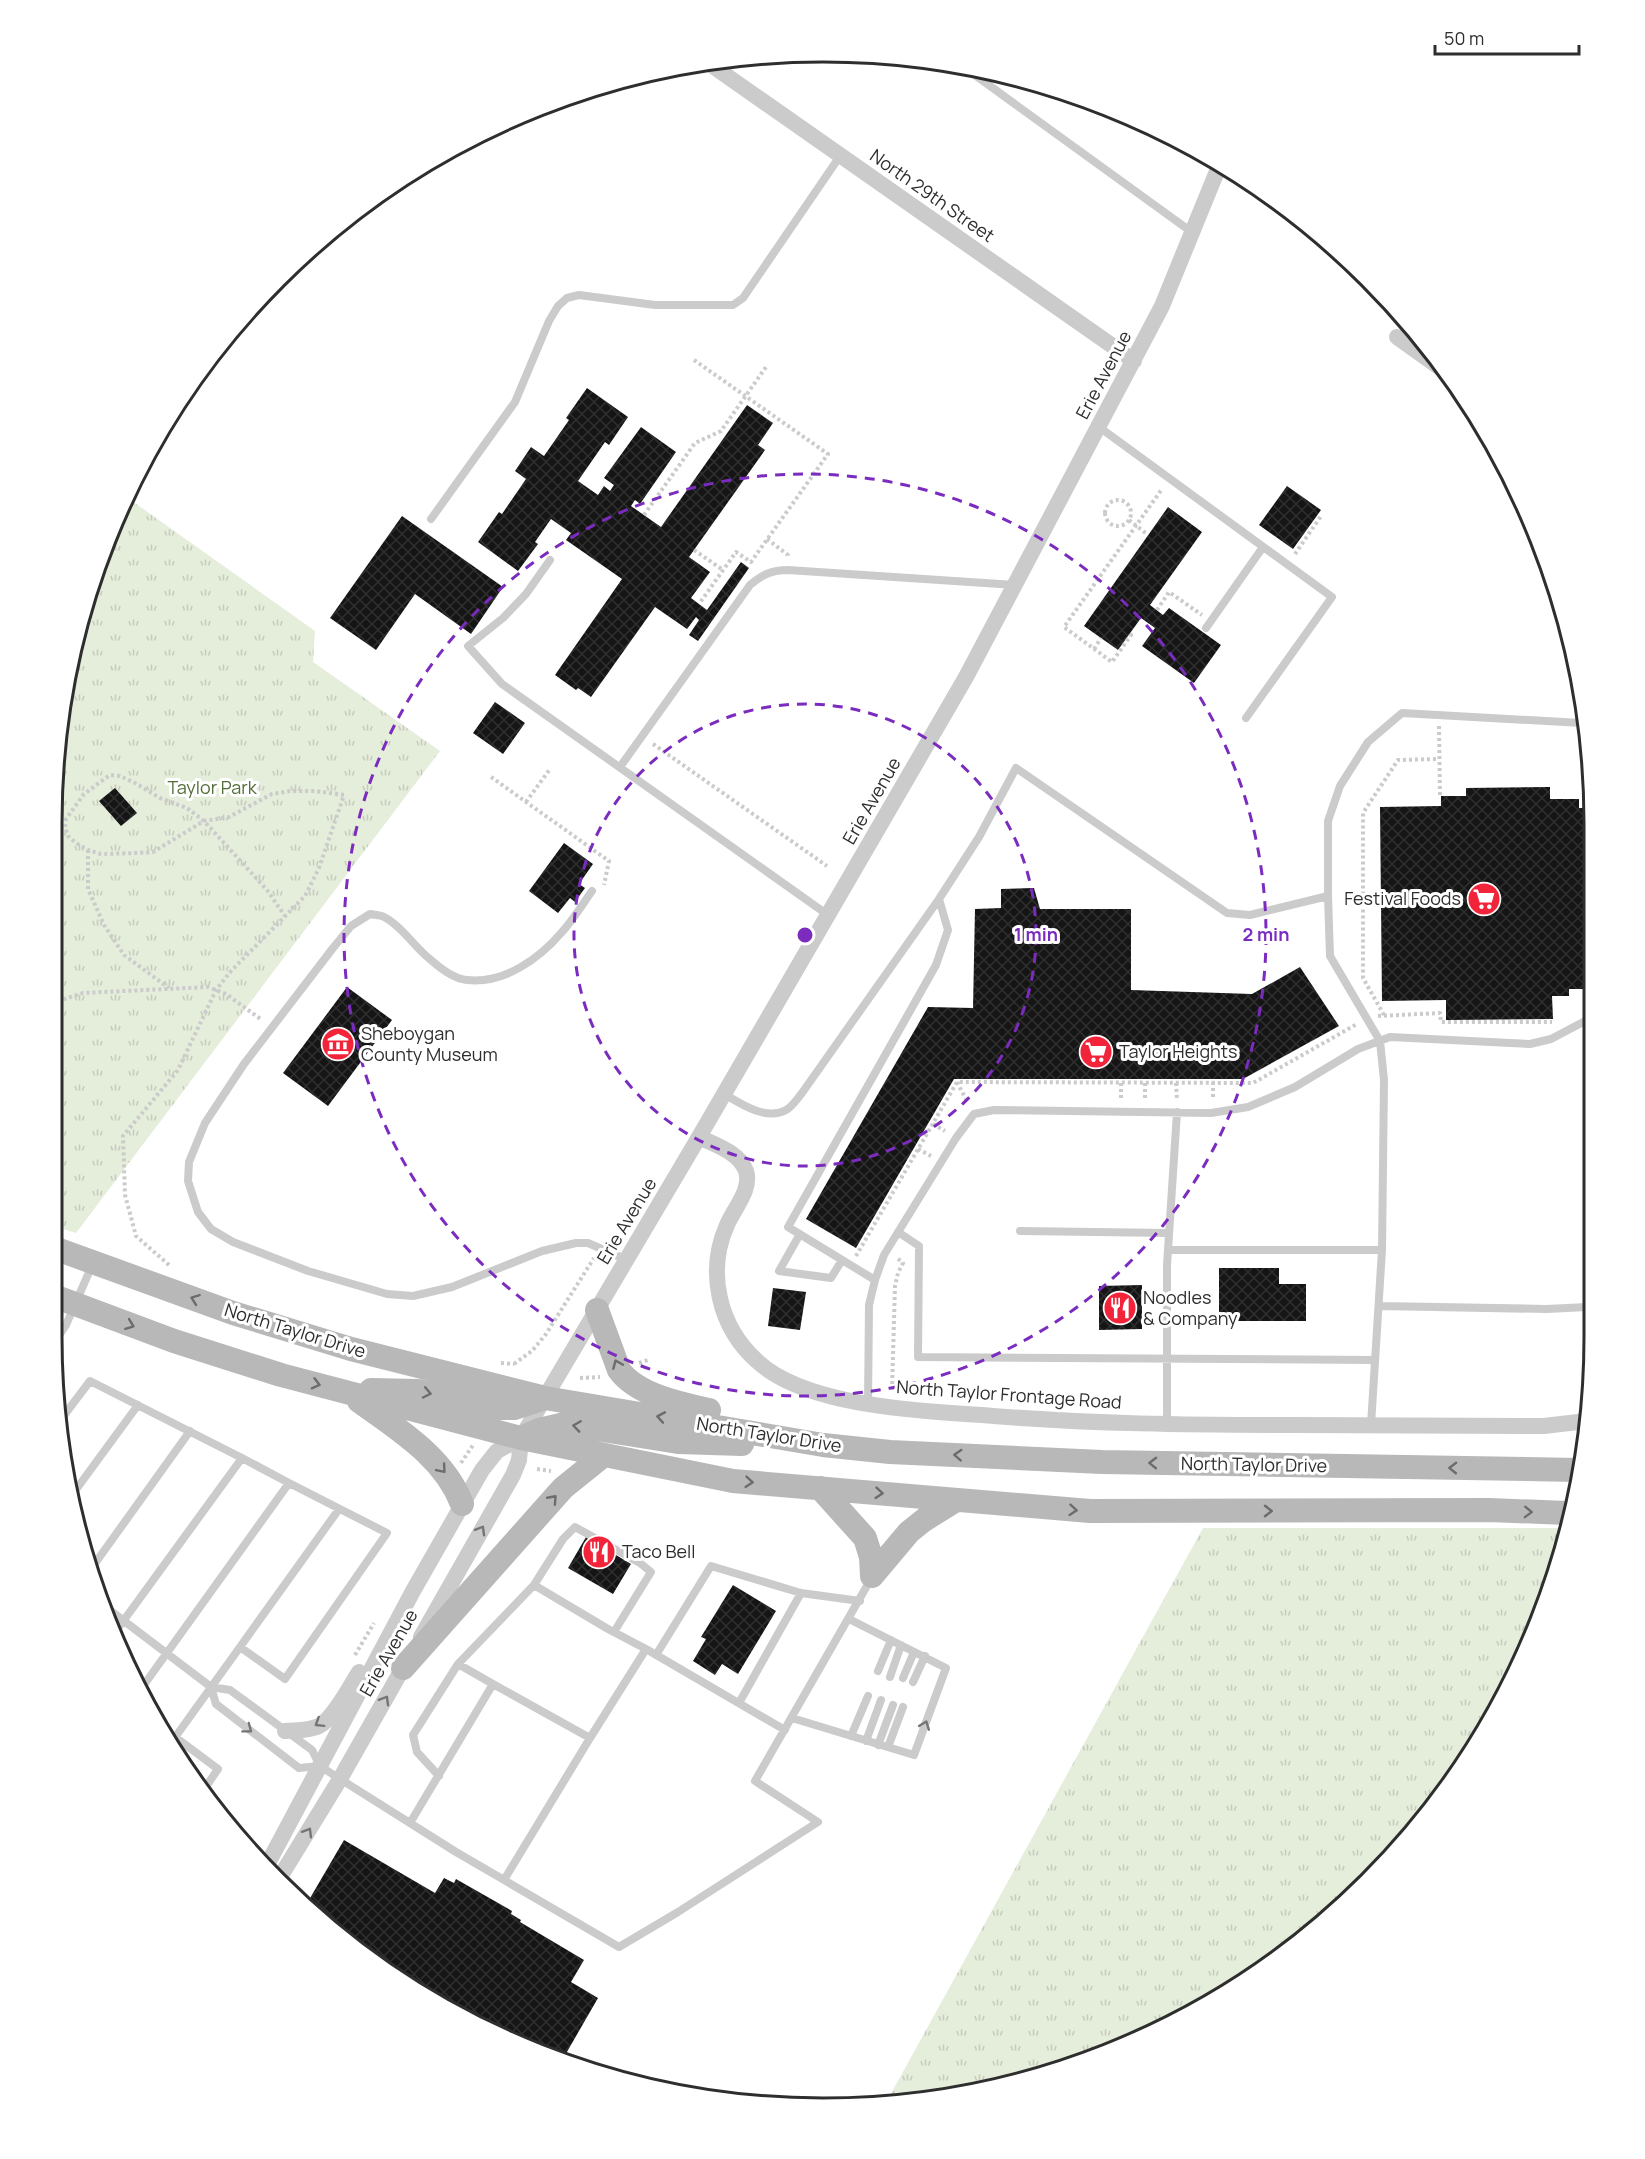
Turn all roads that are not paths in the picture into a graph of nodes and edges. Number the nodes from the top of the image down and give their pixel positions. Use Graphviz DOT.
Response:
graph roads {
  1 [pos="717,69"];
  2 [pos="979,78"];
  3 [pos="840,156"];
  4 [pos="1217,172"];
  5 [pos="1193,233"];
  6 [pos="1397,337"];
  7 [pos="1423,356"];
  8 [pos="1134,361"];
  9 [pos="1099,427"];
  10 [pos="431,519"];
  11 [pos="1263,547"];
  12 [pos="550,560"];
  13 [pos="1015,585"];
  14 [pos="1208,625"];
  15 [pos="1246,718"];
  16 [pos="1577,723"];
  17 [pos="620,767"];
  18 [pos="592,891"];
  19 [pos="1328,896"];
  20 [pos="939,899"];
  21 [pos="828,915"];
  22 [pos="1584,1022"];
  23 [pos="1380,1041"];
  24 [pos="724,1094"];
  25 [pos="1177,1112"];
  26 [pos="699,1137"];
  27 [pos="1020,1231"];
  28 [pos="898,1232"];
  29 [pos="1169,1233"];
  30 [pos="800,1234"];
  31 [pos="1168,1250"];
  32 [pos="1382,1250"];
  33 [pos="62,1251"];
  34 [pos="627,1260"];
  35 [pos="842,1260"];
  36 [pos="93,1263"];
  37 [pos="875,1280"];
  38 [pos="62,1299"];
  39 [pos="76,1304"];
  40 [pos="1378,1306"];
  41 [pos="1584,1307"];
  42 [pos="597,1310"];
  43 [pos="62,1331"];
  44 [pos="1167,1358"];
  45 [pos="1375,1360"];
  46 [pos="348,1393"];
  47 [pos="545,1398"];
  48 [pos="868,1404"];
  49 [pos="138,1406"];
  50 [pos="66,1413"];
  51 [pos="1578,1422"];
  52 [pos="1167,1424"];
  53 [pos="1371,1425"];
  54 [pos="190,1431"];
  55 [pos="521,1438"];
  56 [pos="823,1445"];
  57 [pos="604,1455"];
  58 [pos="242,1458"];
  59 [pos="1571,1470"];
  60 [pos="289,1483"];
  61 [pos="820,1488"];
  62 [pos="77,1489"];
  63 [pos="956,1500"];
  64 [pos="462,1504"];
  65 [pos="339,1509"];
  66 [pos="1563,1513"];
  67 [pos="96,1562"];
  68 [pos="872,1576"];
  69 [pos="534,1585"];
  70 [pos="412,1591"];
  71 [pos="801,1593"];
  72 [pos="860,1600"];
  73 [pos="114,1613"];
  74 [pos="849,1619"];
  75 [pos="123,1621"];
  76 [pos="119,1627"];
  77 [pos="614,1632"];
  78 [pos="891,1640"];
  79 [pos="901,1645"];
  80 [pos="240,1647"];
  81 [pos="646,1649"];
  82 [pos="915,1652"];
  83 [pos="166,1653"];
  84 [pos="656,1655"];
  85 [pos="925,1656"];
  86 [pos="458,1664"];
  87 [pos="403,1668"];
  88 [pos="878,1671"];
  89 [pos="890,1677"];
  90 [pos="903,1678"];
  91 [pos="913,1682"];
  92 [pos="145,1683"];
  93 [pos="493,1684"];
  94 [pos="211,1687"];
  95 [pos="868,1696"];
  96 [pos="881,1700"];
  97 [pos="739,1703"];
  98 [pos="893,1705"];
  99 [pos="903,1707"];
  100 [pos="792,1718"];
  101 [pos="785,1730"];
  102 [pos="285,1731"];
  103 [pos="176,1736"];
  104 [pos="851,1736"];
  105 [pos="590,1738"];
  106 [pos="866,1741"];
  107 [pos="181,1745"];
  108 [pos="878,1745"];
  109 [pos="888,1748"];
  110 [pos="320,1766"];
  111 [pos="439,1776"];
  112 [pos="340,1779"];
  113 [pos="208,1784"];
  114 [pos="410,1823"];
  115 [pos="270,1860"];
  116 [pos="282,1873"];
  117 [pos="504,1880"];
  1 -- 3 [label="street, North 29th Street"];
  2 -- 5 [label="lane"];
  3 -- 8 [label="street, North 29th Street"];
  3 -- 10 [label="lane"];
  4 -- 5 [label="street, Erie Avenue"];
  5 -- 8 [label="street, Erie Avenue"];
  6 -- 7 [label="street"];
  8 -- 9 [label="street, Erie Avenue"];
  9 -- 11 [label="lane"];
  9 -- 13 [label="street, Erie Avenue"];
  11 -- 14 [label="lane"];
  11 -- 15 [label="lane"];
  12 -- 17 [label="lane"];
  13 -- 17 [label="lane"];
  13 -- 21 [label="street, Erie Avenue"];
  16 -- 19 [label="lane"];
  17 -- 21 [label="lane"];
  18 -- 34 [label="lane"];
  19 -- 20 [label="lane"];
  19 -- 23 [label="lane"];
  20 -- 24 [label="lane"];
  20 -- 30 [label="lane"];
  21 -- 24 [label="street, Erie Avenue"];
  22 -- 23 [label="lane"];
  23 -- 25 [label="lane"];
  23 -- 32 [label="lane"];
  24 -- 26 [label="street, Erie Avenue"];
  25 -- 28 [label="lane"];
  25 -- 29 [label="lane"];
  26 -- 34 [label="street, Erie Avenue"];
  26 -- 48 [label="street, North Taylor Frontage Road"];
  27 -- 29 [label="lane"];
  28 -- 37 [label="lane"];
  28 -- 44 [label="lane"];
  29 -- 31 [label="lane"];
  30 -- 35 [label="lane"];
  30 -- 35 [label="lane"];
  31 -- 32 [label="lane"];
  31 -- 44 [label="lane"];
  32 -- 40 [label="lane"];
  33 -- 36 [label="main road, North Taylor Drive"];
  34 -- 42 [label="street, Erie Avenue"];
  35 -- 37 [label="lane"];
  36 -- 39 [label="lane"];
  47 -- 36 [label="main road, North Taylor Drive, one-way"];
  37 -- 48 [label="lane"];
  38 -- 39 [label="main road"];
  39 -- 43 [label="lane"];
  39 -- 46 [label="main road, one-way"];
  40 -- 41 [label="lane"];
  40 -- 45 [label="lane"];
  42 -- 47 [label="street, Erie Avenue"];
  56 -- 42 [label="main road, one-way"];
  44 -- 45 [label="lane"];
  44 -- 52 [label="lane"];
  45 -- 53 [label="lane"];
  46 -- 47 [label="main road, one-way"];
  46 -- 55 [label="main road"];
  46 -- 64 [label="main road, one-way"];
  47 -- 55 [label="street, Erie Avenue"];
  56 -- 47 [label="main road, North Taylor Drive, one-way"];
  48 -- 52 [label="street, North Taylor Frontage Road"];
  49 -- 50 [label="lane"];
  49 -- 54 [label="lane"];
  49 -- 62 [label="lane"];
  51 -- 53 [label="street, North Taylor Frontage Road"];
  52 -- 53 [label="street, North Taylor Frontage Road"];
  54 -- 58 [label="lane"];
  54 -- 67 [label="lane"];
  56 -- 55 [label="main road, one-way"];
  55 -- 57 [label="main road"];
  55 -- 64 [label="street, Erie Avenue"];
  87 -- 55 [label="street, Erie Avenue, one-way"];
  59 -- 56 [label="main road, North Taylor Drive, one-way"];
  57 -- 61 [label="main road, one-way"];
  87 -- 57 [label="main road, one-way"];
  58 -- 60 [label="lane"];
  58 -- 75 [label="lane"];
  60 -- 65 [label="lane"];
  60 -- 83 [label="lane"];
  61 -- 63 [label="main road, one-way"];
  61 -- 68 [label="main road"];
  63 -- 66 [label="main road, one-way"];
  63 -- 68 [label="main road"];
  64 -- 70 [label="street, Erie Avenue"];
  65 -- 80 [label="lane"];
  65 -- 80 [label="lane"];
  68 -- 72 [label="lane"];
  69 -- 77 [label="lane"];
  69 -- 77 [label="lane"];
  69 -- 86 [label="lane"];
  70 -- 102 [label="street, one-way"];
  70 -- 110 [label="street, Erie Avenue"];
  71 -- 72 [label="lane"];
  71 -- 84 [label="lane"];
  71 -- 97 [label="lane"];
  72 -- 74 [label="lane"];
  73 -- 75 [label="lane"];
  74 -- 78 [label="lane"];
  74 -- 100 [label="lane"];
  75 -- 76 [label="lane"];
  75 -- 83 [label="lane"];
  77 -- 81 [label="lane"];
  78 -- 79 [label="lane"];
  78 -- 88 [label="lane"];
  79 -- 82 [label="lane"];
  79 -- 89 [label="lane"];
  80 -- 94 [label="lane"];
  81 -- 84 [label="lane"];
  81 -- 105 [label="lane"];
  82 -- 85 [label="lane"];
  82 -- 90 [label="lane"];
  83 -- 92 [label="lane"];
  83 -- 94 [label="lane"];
  84 -- 97 [label="lane"];
  85 -- 91 [label="lane"];
  109 -- 85 [label="lane, one-way"];
  86 -- 93 [label="lane"];
  86 -- 111 [label="lane"];
  112 -- 87 [label="street, Erie Avenue, one-way"];
  93 -- 105 [label="lane"];
  93 -- 111 [label="lane"];
  94 -- 102 [label="lane"];
  94 -- 103 [label="lane"];
  94 -- 110 [label="lane, one-way"];
  95 -- 104 [label="lane"];
  96 -- 106 [label="lane"];
  97 -- 101 [label="lane"];
  98 -- 108 [label="lane"];
  99 -- 109 [label="lane"];
  100 -- 101 [label="lane"];
  100 -- 104 [label="lane"];
  101 -- 117 [label="lane"];
  102 -- 110 [label="lane"];
  104 -- 106 [label="lane"];
  105 -- 117 [label="lane"];
  106 -- 108 [label="lane"];
  107 -- 113 [label="lane"];
  108 -- 109 [label="lane"];
  110 -- 112 [label="lane"];
  110 -- 115 [label="street, Erie Avenue"];
  111 -- 114 [label="lane"];
  112 -- 114 [label="lane"];
  116 -- 112 [label="street, Erie Avenue, one-way"];
  114 -- 117 [label="lane"];
}
